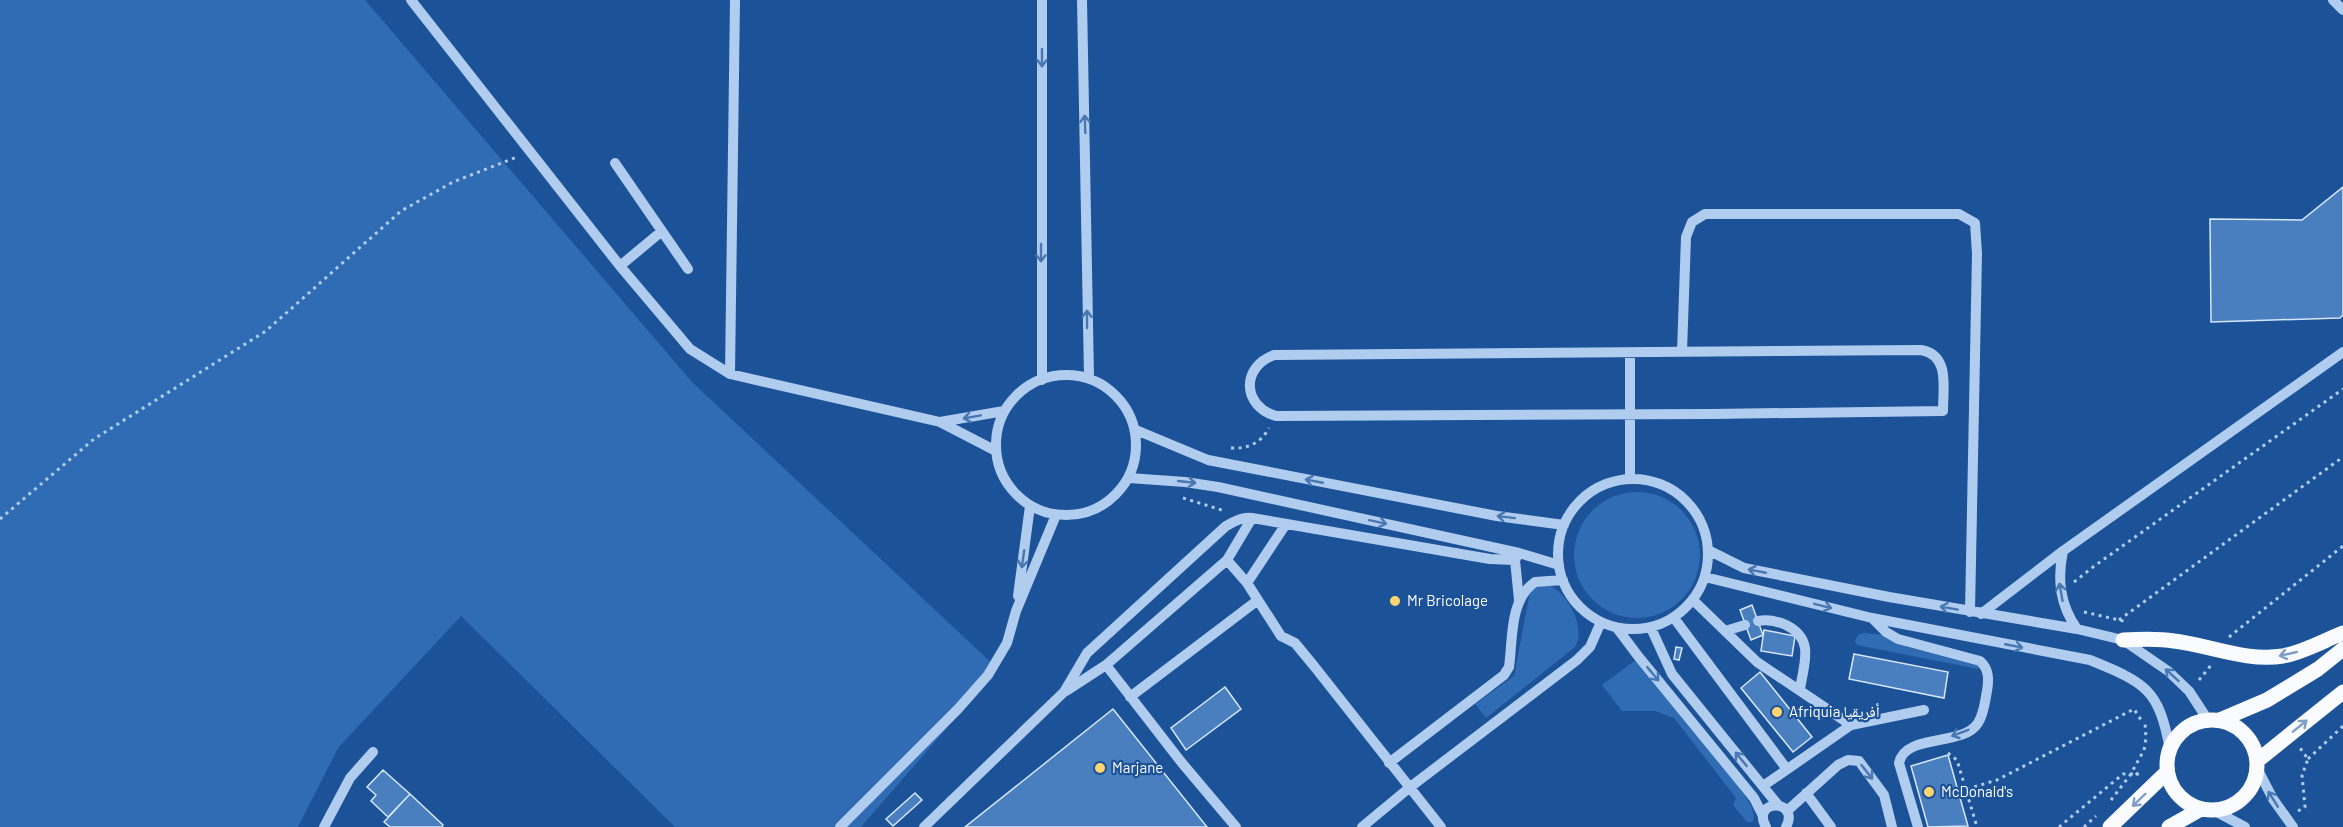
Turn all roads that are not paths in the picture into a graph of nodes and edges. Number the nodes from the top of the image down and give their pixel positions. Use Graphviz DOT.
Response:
graph roads {
  1 [pos="411,0"];
  2 [pos="735,0"];
  3 [pos="1042,0"];
  4 [pos="1082,0"];
  5 [pos="2333,0"];
  6 [pos="2343,10"];
  7 [pos="615,163"];
  8 [pos="662,231"];
  9 [pos="620,266"];
  10 [pos="688,269"];
  11 [pos="1682,352"];
  12 [pos="2343,352"];
  13 [pos="1629,353"];
  14 [pos="730,374"];
  15 [pos="1089,377"];
  16 [pos="1042,380"];
  17 [pos="1004,411"];
  18 [pos="1630,414"];
  19 [pos="940,422"];
  20 [pos="1136,430"];
  21 [pos="996,452"];
  22 [pos="1129,478"];
  23 [pos="1630,478"];
  24 [pos="1030,506"];
  25 [pos="1056,515"];
  26 [pos="1247,517"];
  27 [pos="1286,524"];
  28 [pos="1564,525"];
  29 [pos="1708,550"];
  30 [pos="2063,551"];
  31 [pos="1517,557"];
  32 [pos="1227,560"];
  33 [pos="1559,565"];
  34 [pos="1705,577"];
  35 [pos="1563,580"];
  36 [pos="1247,583"];
  37 [pos="1258,600"];
  38 [pos="1519,600"];
  39 [pos="1693,600"];
  40 [pos="1016,611"];
  41 [pos="1976,613"];
  42 [pos="1674,618"];
  43 [pos="1872,618"];
  44 [pos="1758,621"];
  45 [pos="1601,622"];
  46 [pos="1745,625"];
  47 [pos="1617,628"];
  48 [pos="1651,628"];
  49 [pos="2077,629"];
  50 [pos="1725,631"];
  51 [pos="2343,633"];
  52 [pos="2123,640"];
  53 [pos="2343,649"];
  54 [pos="1106,665"];
  55 [pos="1800,689"];
  56 [pos="1064,692"];
  57 [pos="2343,692"];
  58 [pos="1130,697"];
  59 [pos="1924,710"];
  60 [pos="2214,720"];
  61 [pos="1851,725"];
  62 [pos="373,752"];
  63 [pos="2168,761"];
  64 [pos="1389,763"];
  65 [pos="2257,765"];
  66 [pos="1786,768"];
  67 [pos="1763,786"];
  68 [pos="1409,788"];
  69 [pos="1806,793"];
  70 [pos="1782,808"];
  71 [pos="2207,810"];
  72 [pos="1764,821"];
  73 [pos="324,827"];
  74 [pos="840,827"];
  75 [pos="924,827"];
  76 [pos="1236,827"];
  77 [pos="1362,827"];
  78 [pos="1441,827"];
  79 [pos="1786,827"];
  80 [pos="1832,827"];
  81 [pos="1892,827"];
  82 [pos="1918,827"];
  83 [pos="2110,827"];
  84 [pos="2169,827"];
  85 [pos="2245,827"];
  86 [pos="2293,827"];
  1 -- 9 [label="street"];
  2 -- 14 [label="street"];
  3 -- 16 [label="street, one-way"];
  15 -- 4 [label="street, one-way"];
  5 -- 6 [label="street"];
  7 -- 8 [label="street"];
  8 -- 9 [label="street"];
  8 -- 10 [label="street"];
  9 -- 14 [label="street"];
  11 -- 13 [label="street"];
  11 -- 18 [label="street"];
  11 -- 41 [label="street"];
  12 -- 30 [label="street"];
  13 -- 18 [label="street"];
  13 -- 18 [label="street"];
  14 -- 19 [label="street"];
  15 -- 16 [label="street"];
  15 -- 20 [label="street"];
  16 -- 17 [label="street"];
  17 -- 19 [label="street, one-way"];
  17 -- 21 [label="street"];
  18 -- 23 [label="street"];
  19 -- 21 [label="street"];
  20 -- 22 [label="street"];
  28 -- 20 [label="street, one-way"];
  21 -- 24 [label="street"];
  22 -- 25 [label="street"];
  22 -- 31 [label="street, one-way"];
  23 -- 28 [label="street"];
  23 -- 29 [label="street"];
  24 -- 25 [label="street"];
  24 -- 40 [label="street, one-way"];
  25 -- 40 [label="street"];
  26 -- 27 [label="street"];
  26 -- 32 [label="street"];
  26 -- 56 [label="street"];
  27 -- 31 [label="street"];
  27 -- 36 [label="street"];
  28 -- 33 [label="street"];
  29 -- 34 [label="street"];
  41 -- 29 [label="street, one-way"];
  30 -- 41 [label="street"];
  49 -- 30 [label="street, one-way"];
  31 -- 33 [label="street"];
  31 -- 38 [label="street"];
  32 -- 36 [label="street"];
  32 -- 54 [label="street"];
  33 -- 35 [label="street"];
  34 -- 39 [label="street"];
  34 -- 43 [label="street, one-way"];
  35 -- 38 [label="street"];
  35 -- 45 [label="street"];
  36 -- 37 [label="street"];
  37 -- 58 [label="street"];
  37 -- 64 [label="street"];
  38 -- 64 [label="street"];
  39 -- 42 [label="street"];
  39 -- 50 [label="street"];
  40 -- 74 [label="street"];
  41 -- 49 [label="street"];
  42 -- 48 [label="street"];
  42 -- 66 [label="street"];
  43 -- 63 [label="street, one-way"];
  43 -- 82 [label="street, one-way"];
  44 -- 55 [label="street"];
  45 -- 47 [label="street"];
  45 -- 68 [label="street"];
  46 -- 50 [label="street"];
  47 -- 48 [label="street"];
  47 -- 72 [label="street, one-way"];
  67 -- 48 [label="street, one-way"];
  49 -- 52 [label="street"];
  50 -- 55 [label="street"];
  51 -- 52 [label="main road, one-way"];
  60 -- 52 [label="street, one-way"];
  53 -- 60 [label="main road"];
  54 -- 56 [label="street"];
  54 -- 58 [label="street"];
  55 -- 61 [label="street"];
  56 -- 75 [label="street"];
  65 -- 57 [label="main road, one-way"];
  58 -- 76 [label="street"];
  59 -- 61 [label="street"];
  60 -- 63 [label="main road"];
  60 -- 65 [label="main road"];
  61 -- 66 [label="street"];
  62 -- 73 [label="street"];
  63 -- 71 [label="main road"];
  63 -- 83 [label="main road, one-way"];
  64 -- 68 [label="street"];
  65 -- 71 [label="main road"];
  86 -- 65 [label="street, one-way"];
  66 -- 67 [label="street"];
  67 -- 70 [label="street"];
  68 -- 77 [label="street"];
  68 -- 78 [label="street"];
  69 -- 70 [label="street"];
  69 -- 80 [label="street"];
  69 -- 81 [label="street, one-way"];
  70 -- 72 [label="street"];
  70 -- 79 [label="street"];
  71 -- 84 [label="main road"];
  71 -- 85 [label="street"];
}
